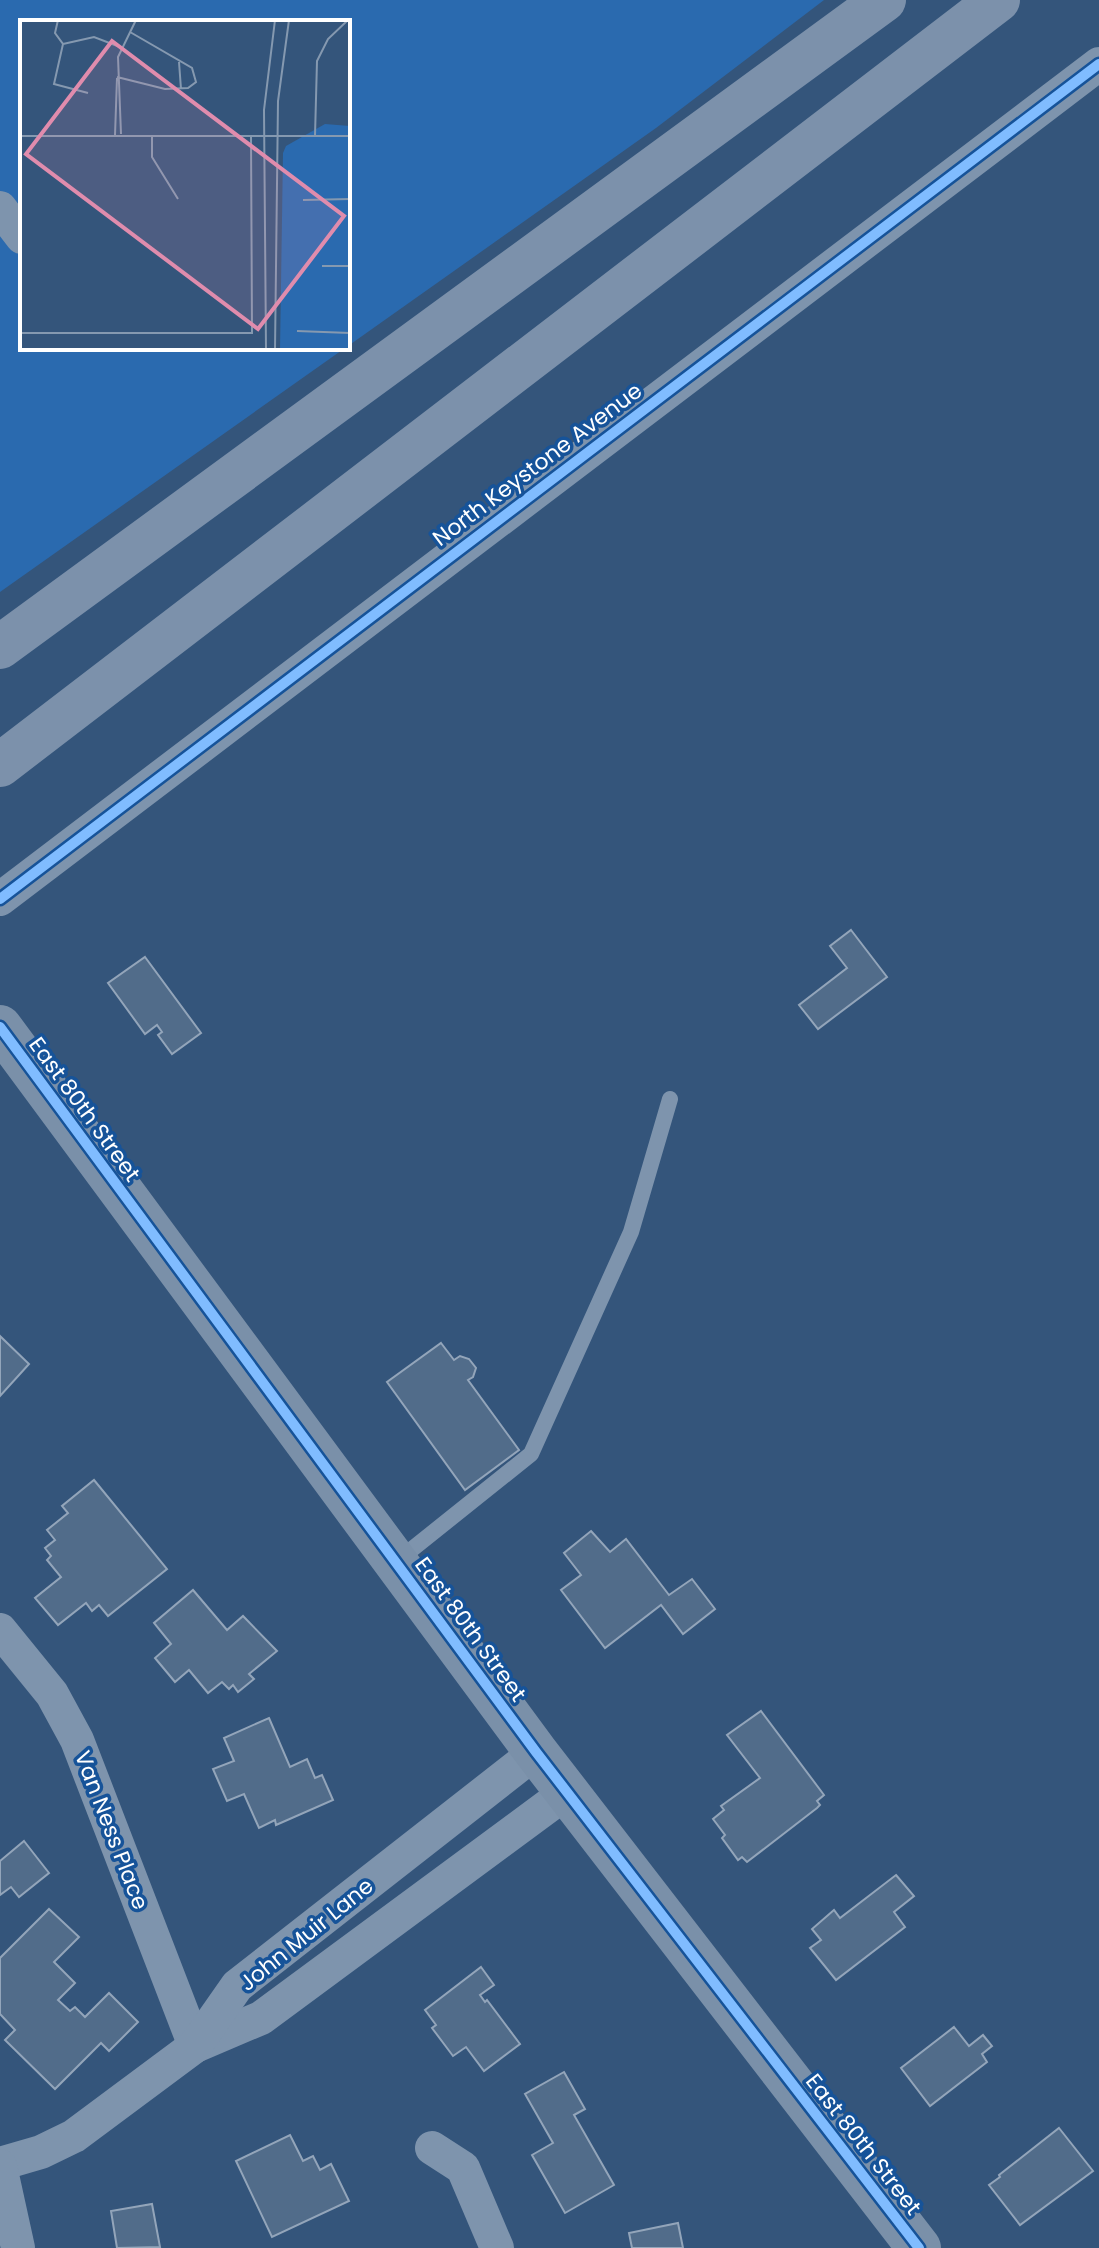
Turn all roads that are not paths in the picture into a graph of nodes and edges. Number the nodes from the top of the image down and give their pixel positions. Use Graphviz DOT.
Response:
graph roads {
  1 [pos="884,0"];
  2 [pos="998,0"];
  3 [pos="1099,64"];
  4 [pos="0,208"];
  5 [pos="20,234"];
  6 [pos="0,647"];
  7 [pos="0,765"];
  8 [pos="0,899"];
  9 [pos="0,1027"];
  10 [pos="670,1099"];
  11 [pos="396,1562"];
  12 [pos="0,1630"];
  13 [pos="536,1752"];
  14 [pos="567,1792"];
  15 [pos="195,2046"];
  16 [pos="432,2148"];
  17 [pos="0,2165"];
  18 [pos="18,2248"];
  19 [pos="497,2248"];
  20 [pos="919,2248"];
  1 -- 6 [label="main road"];
  2 -- 7 [label="main road"];
  3 -- 8 [label="street, North Keystone Avenue"];
  4 -- 5 [label="street"];
  9 -- 11 [label="street, East 80th Street"];
  10 -- 11 [label="lane"];
  11 -- 13 [label="street, East 80th Street"];
  12 -- 15 [label="street, Van Ness Place"];
  13 -- 14 [label="street, East 80th Street"];
  13 -- 15 [label="street, John Muir Lane"];
  14 -- 15 [label="street"];
  14 -- 20 [label="street, East 80th Street"];
  15 -- 17 [label="street, John Muir Lane"];
  16 -- 19 [label="street"];
  17 -- 18 [label="street"];
}
